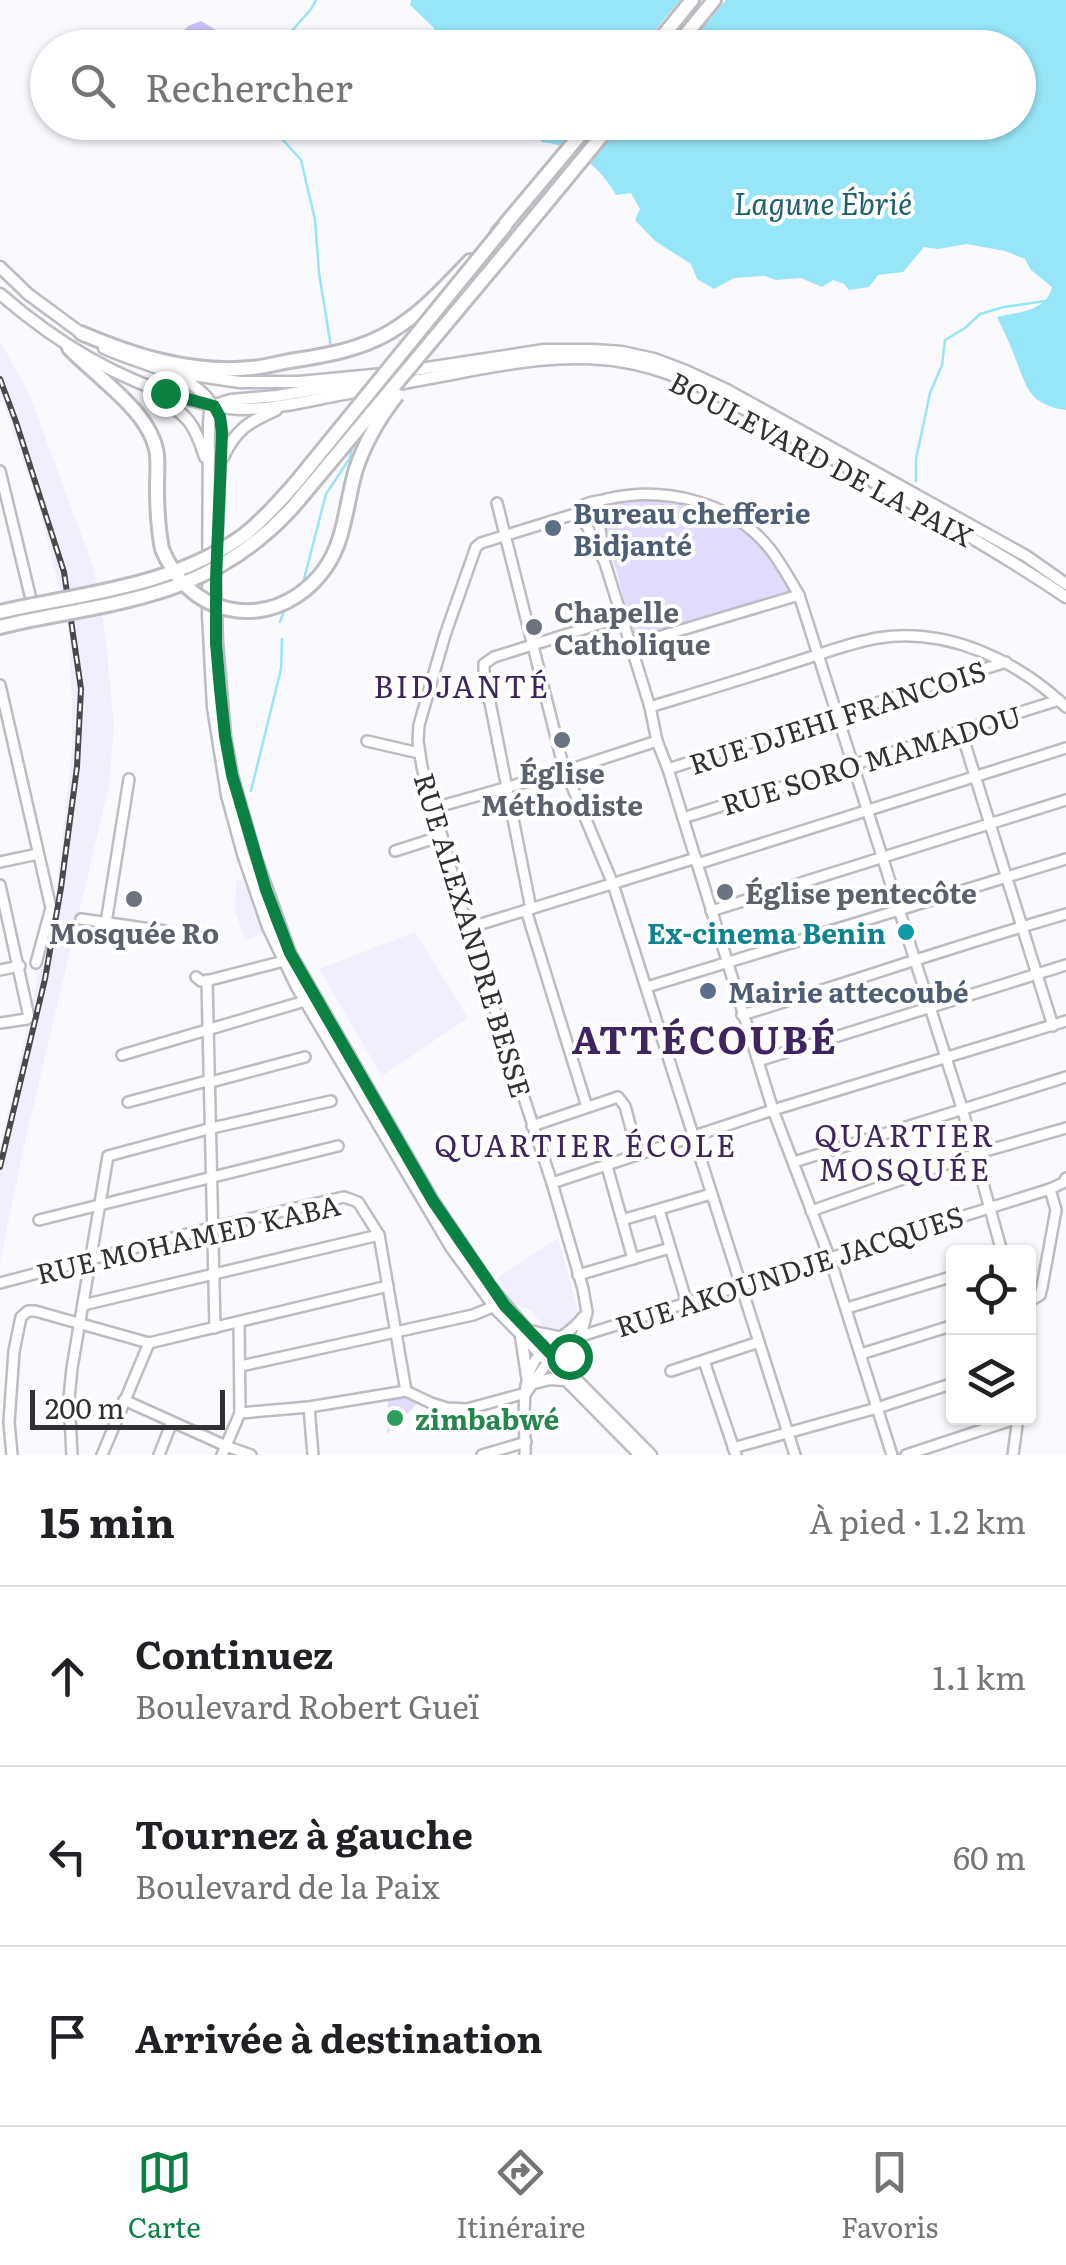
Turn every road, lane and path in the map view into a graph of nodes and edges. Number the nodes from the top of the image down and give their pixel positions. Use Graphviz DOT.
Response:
graph roads {
  1 [pos="692,0"];
  2 [pos="714,0"];
  3 [pos="668,30"];
  4 [pos="690,30"];
  5 [pos="576,140"];
  6 [pos="598,140"];
  7 [pos="505,226"];
  8 [pos="501,258"];
  9 [pos="0,267"];
  10 [pos="0,294"];
  11 [pos="81,334"];
  12 [pos="69,348"];
  13 [pos="146,365"];
  14 [pos="394,373"];
  15 [pos="150,388"];
  16 [pos="293,404"];
  17 [pos="214,406"];
  18 [pos="214,467"];
  19 [pos="0,471"];
  20 [pos="594,502"];
  21 [pos="497,503"];
  22 [pos="578,512"];
  23 [pos="599,522"];
  24 [pos="587,526"];
  25 [pos="506,536"];
  26 [pos="605,563"];
  27 [pos="1066,584"];
  28 [pos="30,595"];
  29 [pos="799,595"];
  30 [pos="1066,597"];
  31 [pos="0,612"];
  32 [pos="20,615"];
  33 [pos="622,617"];
  34 [pos="0,626"];
  35 [pos="630,645"];
  36 [pos="532,646"];
  37 [pos="819,655"];
  38 [pos="1006,662"];
  39 [pos="0,684"];
  40 [pos="1062,704"];
  41 [pos="2,705"];
  42 [pos="650,707"];
  43 [pos="836,716"];
  44 [pos="960,730"];
  45 [pos="367,741"];
  46 [pos="657,741"];
  47 [pos="1066,748"];
  48 [pos="419,753"];
  49 [pos="853,765"];
  50 [pos="668,770"];
  51 [pos="565,771"];
  52 [pos="975,776"];
  53 [pos="129,779"];
  54 [pos="506,788"];
  55 [pos="1066,800"];
  56 [pos="434,808"];
  57 [pos="867,810"];
  58 [pos="683,818"];
  59 [pos="990,823"];
  60 [pos="442,836"];
  61 [pos="395,851"];
  62 [pos="38,854"];
  63 [pos="882,858"];
  64 [pos="1066,859"];
  65 [pos="696,861"];
  66 [pos="0,862"];
  67 [pos="1006,877"];
  68 [pos="613,884"];
  69 [pos="0,886"];
  70 [pos="528,910"];
  71 [pos="711,910"];
  72 [pos="898,910"];
  73 [pos="1066,914"];
  74 [pos="81,919"];
  75 [pos="106,923"];
  76 [pos="1023,926"];
  77 [pos="468,928"];
  78 [pos="165,932"];
  79 [pos="914,959"];
  80 [pos="284,961"];
  81 [pos="36,963"];
  82 [pos="726,963"];
  83 [pos="1066,965"];
  84 [pos="20,966"];
  85 [pos="0,970"];
  86 [pos="1038,974"];
  87 [pos="647,987"];
  88 [pos="305,1001"];
  89 [pos="930,1008"];
  90 [pos="742,1014"];
  91 [pos="1066,1021"];
  92 [pos="0,1023"];
  93 [pos="1053,1026"];
  94 [pos="209,1030"];
  95 [pos="122,1055"];
  96 [pos="305,1057"];
  97 [pos="946,1057"];
  98 [pos="758,1061"];
  99 [pos="1066,1078"];
  100 [pos="211,1081"];
  101 [pos="330,1101"];
  102 [pos="128,1102"];
  103 [pos="587,1107"];
  104 [pos="962,1108"];
  105 [pos="773,1110"];
  106 [pos="532,1126"];
  107 [pos="212,1128"];
  108 [pos="1066,1128"];
  109 [pos="694,1137"];
  110 [pos="338,1146"];
  111 [pos="638,1154"];
  112 [pos="975,1154"];
  113 [pos="794,1162"];
  114 [pos="606,1163"];
  115 [pos="1066,1178"];
  116 [pos="212,1179"];
  117 [pos="552,1183"];
  118 [pos="1050,1189"];
  119 [pos="712,1194"];
  120 [pos="98,1206"];
  121 [pos="989,1207"];
  122 [pos="659,1210"];
  123 [pos="811,1211"];
  124 [pos="39,1220"];
  125 [pos="622,1220"];
  126 [pos="214,1227"];
  127 [pos="379,1235"];
  128 [pos="1000,1245"];
  129 [pos="670,1248"];
  130 [pos="633,1259"];
  131 [pos="830,1259"];
  132 [pos="89,1260"];
  133 [pos="578,1275"];
  134 [pos="214,1276"];
  135 [pos="946,1278"];
  136 [pos="0,1283"];
  137 [pos="388,1286"];
  138 [pos="741,1287"];
  139 [pos="1036,1297"];
  140 [pos="687,1303"];
  141 [pos="83,1305"];
  142 [pos="495,1306"];
  143 [pos="847,1308"];
  144 [pos="587,1312"];
  145 [pos="239,1322"];
  146 [pos="80,1324"];
  147 [pos="946,1327"];
  148 [pos="215,1328"];
  149 [pos="396,1332"];
  150 [pos="524,1332"];
  151 [pos="581,1336"];
  152 [pos="566,1342"];
  153 [pos="759,1342"];
  154 [pos="149,1343"];
  155 [pos="861,1354"];
  156 [pos="547,1356"];
  157 [pos="704,1361"];
  158 [pos="241,1366"];
  159 [pos="671,1372"];
  160 [pos="565,1380"];
  161 [pos="528,1385"];
  162 [pos="583,1385"];
  163 [pos="946,1386"];
  164 [pos="406,1391"];
  165 [pos="124,1400"];
  166 [pos="308,1407"];
  167 [pos="877,1408"];
  168 [pos="240,1413"];
  169 [pos="172,1422"];
  170 [pos="997,1425"];
  171 [pos="1017,1425"];
  172 [pos="788,1433"];
  173 [pos="526,1442"];
  174 [pos="224,1451"];
  175 [pos="734,1452"];
  176 [pos="12,1455"];
  177 [pos="72,1455"];
  178 [pos="102,1455"];
  179 [pos="160,1455"];
  180 [pos="251,1455"];
  181 [pos="312,1455"];
  182 [pos="482,1455"];
  183 [pos="526,1455"];
  184 [pos="640,1455"];
  185 [pos="651,1455"];
  186 [pos="795,1455"];
  187 [pos="892,1455"];
  188 [pos="906,1455"];
  189 [pos="1014,1455"];
  1 -- 3 [label="highway"];
  2 -- 4 [label="highway"];
  5 -- 7 [label="highway"];
  6 -- 8 [label="highway"];
  7 -- 11 [label="highway, bridge"];
  7 -- 32 [label="highway, bridge"];
  8 -- 12 [label="highway, bridge"];
  8 -- 32 [label="highway, bridge"];
  9 -- 11 [label="main road, BOULEVARD DE LA PAIX"];
  10 -- 12 [label="main road, BOULEVARD DE LA PAIX"];
  11 -- 13 [label="main road, BOULEVARD DE LA PAIX"];
  12 -- 15 [label="main road, BOULEVARD DE LA PAIX"];
  13 -- 14 [label="main road, BOULEVARD DE LA PAIX"];
  13 -- 17 [label="main road, BOULEVARD DE LA PAIX"];
  14 -- 17 [label="main road, BOULEVARD DE LA PAIX"];
  14 -- 27 [label="main road, BOULEVARD DE LA PAIX"];
  15 -- 17 [label="main road, BOULEVARD DE LA PAIX"];
  15 -- 18 [label="main road"];
  16 -- 17 [label="main road, BOULEVARD DE LA PAIX"];
  16 -- 18 [label="main road"];
  16 -- 30 [label="main road, BOULEVARD DE LA PAIX"];
  17 -- 18 [label="main road"];
  18 -- 80 [label="main road"];
  18 -- 150 [label="main road"];
  19 -- 28 [label="street"];
  20 -- 22 [label="street"];
  20 -- 23 [label="street"];
  20 -- 29 [label="street"];
  21 -- 25 [label="street"];
  22 -- 24 [label="street"];
  22 -- 25 [label="street, RUE ALEXANDRE BESSE"];
  23 -- 24 [label="street"];
  23 -- 26 [label="street"];
  24 -- 26 [label="street"];
  25 -- 36 [label="street"];
  25 -- 48 [label="street, RUE ALEXANDRE BESSE"];
  26 -- 33 [label="street"];
  29 -- 35 [label="street"];
  29 -- 37 [label="street"];
  31 -- 32 [label="highway"];
  32 -- 34 [label="highway"];
  33 -- 35 [label="street"];
  33 -- 36 [label="street"];
  35 -- 42 [label="street"];
  36 -- 51 [label="street"];
  36 -- 54 [label="street"];
  37 -- 38 [label="street"];
  37 -- 42 [label="street"];
  37 -- 43 [label="street"];
  38 -- 40 [label="street"];
  38 -- 43 [label="street, RUE DJEHI FRANCOIS"];
  39 -- 41 [label="street"];
  40 -- 44 [label="street, RUE SORO MAMADOU"];
  41 -- 62 [label="street"];
  42 -- 46 [label="street"];
  43 -- 49 [label="street"];
  43 -- 50 [label="street, RUE DJEHI FRANCOIS"];
  44 -- 49 [label="street, RUE SORO MAMADOU"];
  44 -- 52 [label="street"];
  45 -- 48 [label="street"];
  46 -- 50 [label="street"];
  46 -- 51 [label="street"];
  47 -- 52 [label="street"];
  48 -- 56 [label="street, RUE ALEXANDRE BESSE"];
  49 -- 57 [label="street"];
  49 -- 58 [label="street, RUE SORO MAMADOU"];
  50 -- 58 [label="street"];
  51 -- 54 [label="street"];
  51 -- 68 [label="street"];
  52 -- 57 [label="street"];
  52 -- 59 [label="street"];
  53 -- 75 [label="street"];
  54 -- 56 [label="street"];
  54 -- 70 [label="street"];
  55 -- 59 [label="street"];
  56 -- 60 [label="street, RUE ALEXANDRE BESSE"];
  57 -- 63 [label="street"];
  57 -- 65 [label="street"];
  58 -- 65 [label="street"];
  59 -- 63 [label="street"];
  59 -- 67 [label="street"];
  60 -- 61 [label="street"];
  60 -- 77 [label="street, RUE ALEXANDRE BESSE"];
  62 -- 66 [label="street"];
  62 -- 81 [label="street"];
  63 -- 71 [label="street"];
  63 -- 72 [label="street"];
  64 -- 67 [label="street"];
  65 -- 68 [label="street"];
  65 -- 71 [label="street"];
  67 -- 72 [label="street"];
  67 -- 76 [label="street"];
  68 -- 70 [label="street"];
  68 -- 87 [label="street"];
  69 -- 84 [label="street"];
  70 -- 77 [label="street"];
  70 -- 103 [label="street"];
  71 -- 82 [label="street"];
  72 -- 79 [label="street"];
  72 -- 82 [label="street"];
  73 -- 76 [label="street"];
  74 -- 75 [label="street"];
  75 -- 78 [label="street"];
  76 -- 79 [label="street"];
  76 -- 86 [label="street"];
  77 -- 106 [label="street, RUE ALEXANDRE BESSE"];
  79 -- 89 [label="street"];
  79 -- 90 [label="street"];
  80 -- 88 [label="main road"];
  80 -- 94 [label="street"];
  82 -- 87 [label="street"];
  82 -- 90 [label="street"];
  83 -- 86 [label="street"];
  84 -- 85 [label="street"];
  84 -- 92 [label="street"];
  86 -- 89 [label="street"];
  86 -- 93 [label="street"];
  87 -- 109 [label="street"];
  88 -- 94 [label="street"];
  88 -- 142 [label="main road"];
  89 -- 97 [label="street"];
  89 -- 98 [label="street"];
  90 -- 98 [label="street"];
  91 -- 93 [label="street"];
  93 -- 97 [label="street"];
  94 -- 95 [label="street"];
  94 -- 100 [label="street"];
  96 -- 100 [label="street"];
  97 -- 104 [label="street"];
  97 -- 105 [label="street"];
  98 -- 105 [label="street"];
  99 -- 104 [label="street"];
  100 -- 102 [label="street"];
  100 -- 107 [label="street"];
  101 -- 107 [label="street"];
  103 -- 106 [label="street"];
  103 -- 111 [label="street"];
  104 -- 112 [label="street"];
  104 -- 113 [label="street"];
  105 -- 109 [label="street"];
  105 -- 113 [label="street"];
  106 -- 117 [label="street, RUE ALEXANDRE BESSE"];
  107 -- 116 [label="street"];
  107 -- 120 [label="street"];
  108 -- 112 [label="street"];
  109 -- 111 [label="street"];
  109 -- 119 [label="street"];
  110 -- 116 [label="street"];
  111 -- 114 [label="street"];
  112 -- 121 [label="street"];
  112 -- 123 [label="street"];
  113 -- 123 [label="street"];
  114 -- 117 [label="street"];
  114 -- 125 [label="street"];
  115 -- 118 [label="street, RUE AKOUNDJE JACQUES"];
  116 -- 120 [label="street"];
  116 -- 126 [label="street"];
  117 -- 133 [label="street, RUE ALEXANDRE BESSE"];
  118 -- 121 [label="street, RUE AKOUNDJE JACQUES"];
  118 -- 139 [label="street"];
  119 -- 122 [label="street"];
  119 -- 138 [label="street"];
  120 -- 124 [label="street"];
  120 -- 132 [label="street"];
  121 -- 128 [label="street"];
  121 -- 131 [label="street, RUE AKOUNDJE JACQUES"];
  122 -- 125 [label="street"];
  122 -- 129 [label="street"];
  123 -- 131 [label="street"];
  125 -- 130 [label="street"];
  126 -- 127 [label="street, RUE MOHAMED KABA"];
  126 -- 132 [label="street, RUE MOHAMED KABA"];
  126 -- 134 [label="street"];
  127 -- 134 [label="street"];
  127 -- 137 [label="street, RUE MOHAMED KABA"];
  129 -- 130 [label="street"];
  129 -- 140 [label="street"];
  130 -- 133 [label="street"];
  131 -- 138 [label="street, RUE AKOUNDJE JACQUES"];
  131 -- 143 [label="street"];
  132 -- 136 [label="street, RUE MOHAMED KABA"];
  132 -- 141 [label="street"];
  133 -- 144 [label="street, RUE ALEXANDRE BESSE"];
  134 -- 141 [label="street"];
  134 -- 148 [label="street"];
  135 -- 143 [label="street"];
  137 -- 145 [label="street"];
  137 -- 149 [label="street, RUE MOHAMED KABA"];
  138 -- 140 [label="street, RUE AKOUNDJE JACQUES"];
  138 -- 153 [label="street"];
  140 -- 151 [label="street, RUE AKOUNDJE JACQUES"];
  141 -- 146 [label="street"];
  142 -- 149 [label="street"];
  142 -- 150 [label="main road"];
  143 -- 155 [label="street"];
  144 -- 151 [label="street, RUE ALEXANDRE BESSE"];
  144 -- 152 [label="street"];
  145 -- 148 [label="street"];
  145 -- 158 [label="street"];
  146 -- 154 [label="street"];
  146 -- 176 [label="street"];
  146 -- 177 [label="street"];
  147 -- 155 [label="street"];
  148 -- 154 [label="street"];
  149 -- 158 [label="street"];
  149 -- 164 [label="street, RUE MOHAMED KABA"];
  150 -- 152 [label="main road"];
  150 -- 156 [label="main road"];
  150 -- 161 [label="main road"];
  151 -- 152 [label="street, RUE AKOUNDJE JACQUES"];
  152 -- 156 [label="street"];
  152 -- 162 [label="main road"];
  153 -- 157 [label="street"];
  153 -- 172 [label="street"];
  154 -- 165 [label="street"];
  155 -- 167 [label="street"];
  156 -- 160 [label="main road"];
  156 -- 161 [label="street"];
  156 -- 162 [label="main road"];
  157 -- 159 [label="street"];
  157 -- 175 [label="street"];
  158 -- 168 [label="street"];
  160 -- 161 [label="main road"];
  160 -- 184 [label="main road"];
  161 -- 164 [label="street"];
  161 -- 173 [label="street"];
  162 -- 185 [label="main road"];
  163 -- 167 [label="street"];
  164 -- 166 [label="street"];
  165 -- 169 [label="street"];
  165 -- 178 [label="street"];
  166 -- 168 [label="street"];
  166 -- 181 [label="street"];
  167 -- 172 [label="street"];
  167 -- 187 [label="street"];
  168 -- 174 [label="street"];
  169 -- 174 [label="street"];
  169 -- 179 [label="street"];
  170 -- 188 [label="street"];
  171 -- 189 [label="street"];
  172 -- 175 [label="street"];
  172 -- 186 [label="street"];
  173 -- 182 [label="street"];
  173 -- 183 [label="street"];
  174 -- 180 [label="street"];
}
